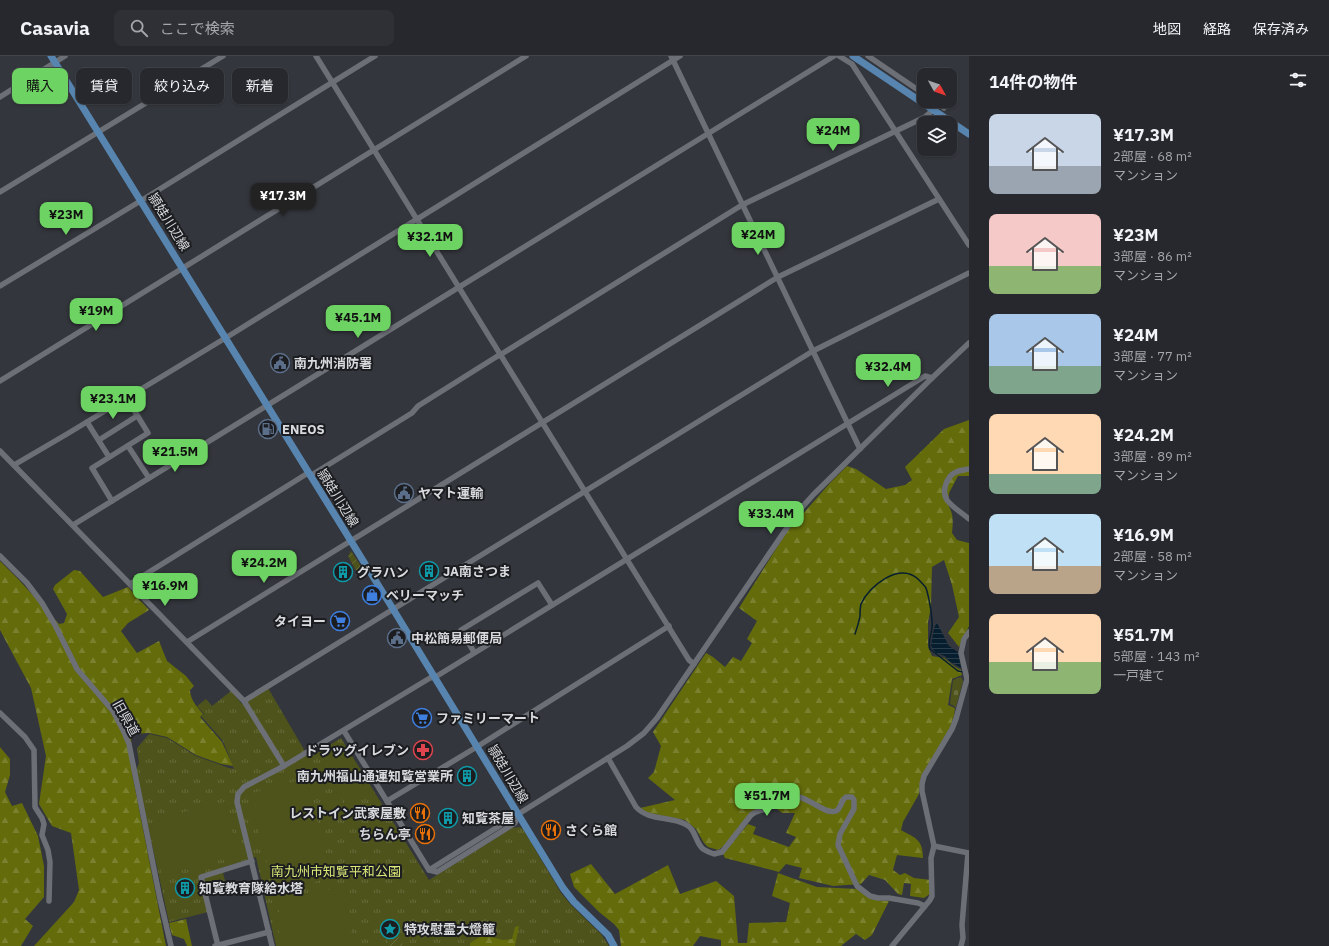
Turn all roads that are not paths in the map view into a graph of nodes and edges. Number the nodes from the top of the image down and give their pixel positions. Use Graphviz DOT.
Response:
graph roads {
  1 [pos="51,56"];
  2 [pos="65,56"];
  3 [pos="223,56"];
  4 [pos="316,56"];
  5 [pos="375,56"];
  6 [pos="526,56"];
  7 [pos="680,56"];
  8 [pos="834,56"];
  9 [pos="839,56"];
  10 [pos="853,56"];
  11 [pos="868,56"];
  12 [pos="672,58"];
  13 [pos="56,63"];
  14 [pos="332,83"];
  15 [pos="917,89"];
  16 [pos="0,97"];
  17 [pos="933,110"];
  18 [pos="98,132"];
  19 [pos="895,132"];
  20 [pos="708,133"];
  21 [pos="969,134"];
  22 [pos="374,150"];
  23 [pos="0,192"];
  24 [pos="939,200"];
  25 [pos="141,201"];
  26 [pos="742,205"];
  27 [pos="416,219"];
  28 [pos="969,245"];
  29 [pos="183,268"];
  30 [pos="969,273"];
  31 [pos="778,278"];
  32 [pos="0,286"];
  33 [pos="459,287"];
  34 [pos="224,338"];
  35 [pos="969,343"];
  36 [pos="813,351"];
  37 [pos="500,355"];
  38 [pos="932,378"];
  39 [pos="0,381"];
  40 [pos="126,397"];
  41 [pos="267,406"];
  42 [pos="137,416"];
  43 [pos="87,422"];
  44 [pos="542,423"];
  45 [pos="847,424"];
  46 [pos="99,440"];
  47 [pos="128,446"];
  48 [pos="860,449"];
  49 [pos="0,451"];
  50 [pos="109,457"];
  51 [pos="14,465"];
  52 [pos="969,470"];
  53 [pos="309,475"];
  54 [pos="149,478"];
  55 [pos="584,491"];
  56 [pos="112,501"];
  57 [pos="969,519"];
  58 [pos="73,525"];
  59 [pos="351,541"];
  60 [pos="0,556"];
  61 [pos="627,559"];
  62 [pos="130,584"];
  63 [pos="552,605"];
  64 [pos="393,609"];
  65 [pos="669,626"];
  66 [pos="969,632"];
  67 [pos="187,642"];
  68 [pos="474,652"];
  69 [pos="694,664"];
  70 [pos="434,677"];
  71 [pos="968,678"];
  72 [pos="244,701"];
  73 [pos="0,713"];
  74 [pos="344,731"];
  75 [pos="477,746"];
  76 [pos="608,758"];
  77 [pos="284,766"];
  78 [pos="387,800"];
  79 [pos="518,814"];
  80 [pos="934,846"];
  81 [pos="968,853"];
  82 [pos="252,861"];
  83 [pos="49,901"];
  84 [pos="925,906"];
  85 [pos="269,932"];
  86 [pos="171,946"];
  87 [pos="217,946"];
  88 [pos="272,946"];
  89 [pos="614,946"];
  90 [pos="892,946"];
  91 [pos="961,946"];
  1 -- 13 [label="main road, 頴娃川辺線"];
  2 -- 13 [label="street"];
  3 -- 18 [label="street"];
  4 -- 14 [label="street"];
  5 -- 14 [label="street"];
  6 -- 22 [label="street"];
  7 -- 12 [label="street"];
  8 -- 20 [label="street"];
  9 -- 19 [label="street"];
  10 -- 17 [label="main road"];
  11 -- 15 [label="street"];
  12 -- 20 [label="street"];
  12 -- 27 [label="street"];
  13 -- 16 [label="street"];
  13 -- 18 [label="main road, 頴娃川辺線"];
  14 -- 22 [label="street"];
  14 -- 25 [label="street"];
  17 -- 19 [label="street"];
  17 -- 21 [label="main road"];
  18 -- 23 [label="street"];
  18 -- 25 [label="main road, 頴娃川辺線"];
  19 -- 24 [label="street"];
  19 -- 26 [label="street"];
  20 -- 26 [label="street"];
  20 -- 33 [label="street"];
  22 -- 27 [label="street"];
  22 -- 29 [label="street"];
  24 -- 28 [label="street"];
  24 -- 31 [label="street"];
  25 -- 29 [label="main road, 頴娃川辺線"];
  25 -- 32 [label="street"];
  26 -- 31 [label="street"];
  26 -- 37 [label="street"];
  27 -- 33 [label="street"];
  27 -- 34 [label="street"];
  29 -- 34 [label="main road, 頴娃川辺線"];
  29 -- 39 [label="street"];
  30 -- 36 [label="street"];
  31 -- 36 [label="street"];
  31 -- 44 [label="street"];
  33 -- 37 [label="street"];
  33 -- 41 [label="street"];
  34 -- 40 [label="street"];
  34 -- 41 [label="main road, 頴娃川辺線"];
  35 -- 38 [label="street"];
  36 -- 45 [label="street"];
  36 -- 55 [label="street"];
  37 -- 44 [label="street"];
  37 -- 53 [label="street"];
  38 -- 45 [label="street"];
  38 -- 48 [label="street"];
  40 -- 42 [label="street"];
  40 -- 43 [label="street"];
  41 -- 53 [label="main road, 頴娃川辺線"];
  41 -- 54 [label="street"];
  42 -- 46 [label="street"];
  42 -- 47 [label="street"];
  43 -- 46 [label="street"];
  43 -- 51 [label="street"];
  44 -- 55 [label="street"];
  44 -- 59 [label="street"];
  45 -- 48 [label="street"];
  45 -- 61 [label="street"];
  46 -- 50 [label="street"];
  47 -- 50 [label="street"];
  47 -- 54 [label="street"];
  48 -- 69 [label="street"];
  49 -- 51 [label="street"];
  50 -- 56 [label="street"];
  51 -- 58 [label="street"];
  52 -- 57 [label="street"];
  53 -- 59 [label="main road, 頴娃川辺線"];
  53 -- 62 [label="street"];
  54 -- 56 [label="street"];
  55 -- 61 [label="street"];
  55 -- 64 [label="street"];
  56 -- 58 [label="street"];
  58 -- 62 [label="street"];
  59 -- 64 [label="main road, 頴娃川辺線"];
  59 -- 67 [label="street"];
  60 -- 86 [label="street, 旧県道"];
  61 -- 63 [label="street"];
  61 -- 65 [label="street"];
  62 -- 67 [label="street"];
  63 -- 68 [label="street"];
  63 -- 68 [label="street"];
  64 -- 70 [label="main road, 頴娃川辺線"];
  64 -- 72 [label="street"];
  65 -- 69 [label="street"];
  65 -- 75 [label="street"];
  66 -- 71 [label="street"];
  67 -- 72 [label="street"];
  68 -- 70 [label="street"];
  69 -- 76 [label="street"];
  70 -- 74 [label="street"];
  70 -- 75 [label="main road, 頴娃川辺線"];
  71 -- 80 [label="street"];
  72 -- 77 [label="street"];
  73 -- 83 [label="street"];
  74 -- 77 [label="street"];
  74 -- 78 [label="street"];
  75 -- 78 [label="street"];
  75 -- 79 [label="main road, 頴娃川辺線"];
  76 -- 79 [label="street"];
  76 -- 84 [label="street"];
  77 -- 82 [label="street"];
  78 -- 79 [label="street"];
  79 -- 89 [label="main road, 頴娃川辺線"];
  80 -- 81 [label="street"];
  80 -- 84 [label="street"];
  81 -- 91 [label="street"];
  82 -- 85 [label="street"];
  82 -- 87 [label="street"];
  84 -- 90 [label="street"];
  85 -- 87 [label="street"];
  85 -- 88 [label="street"];
}
